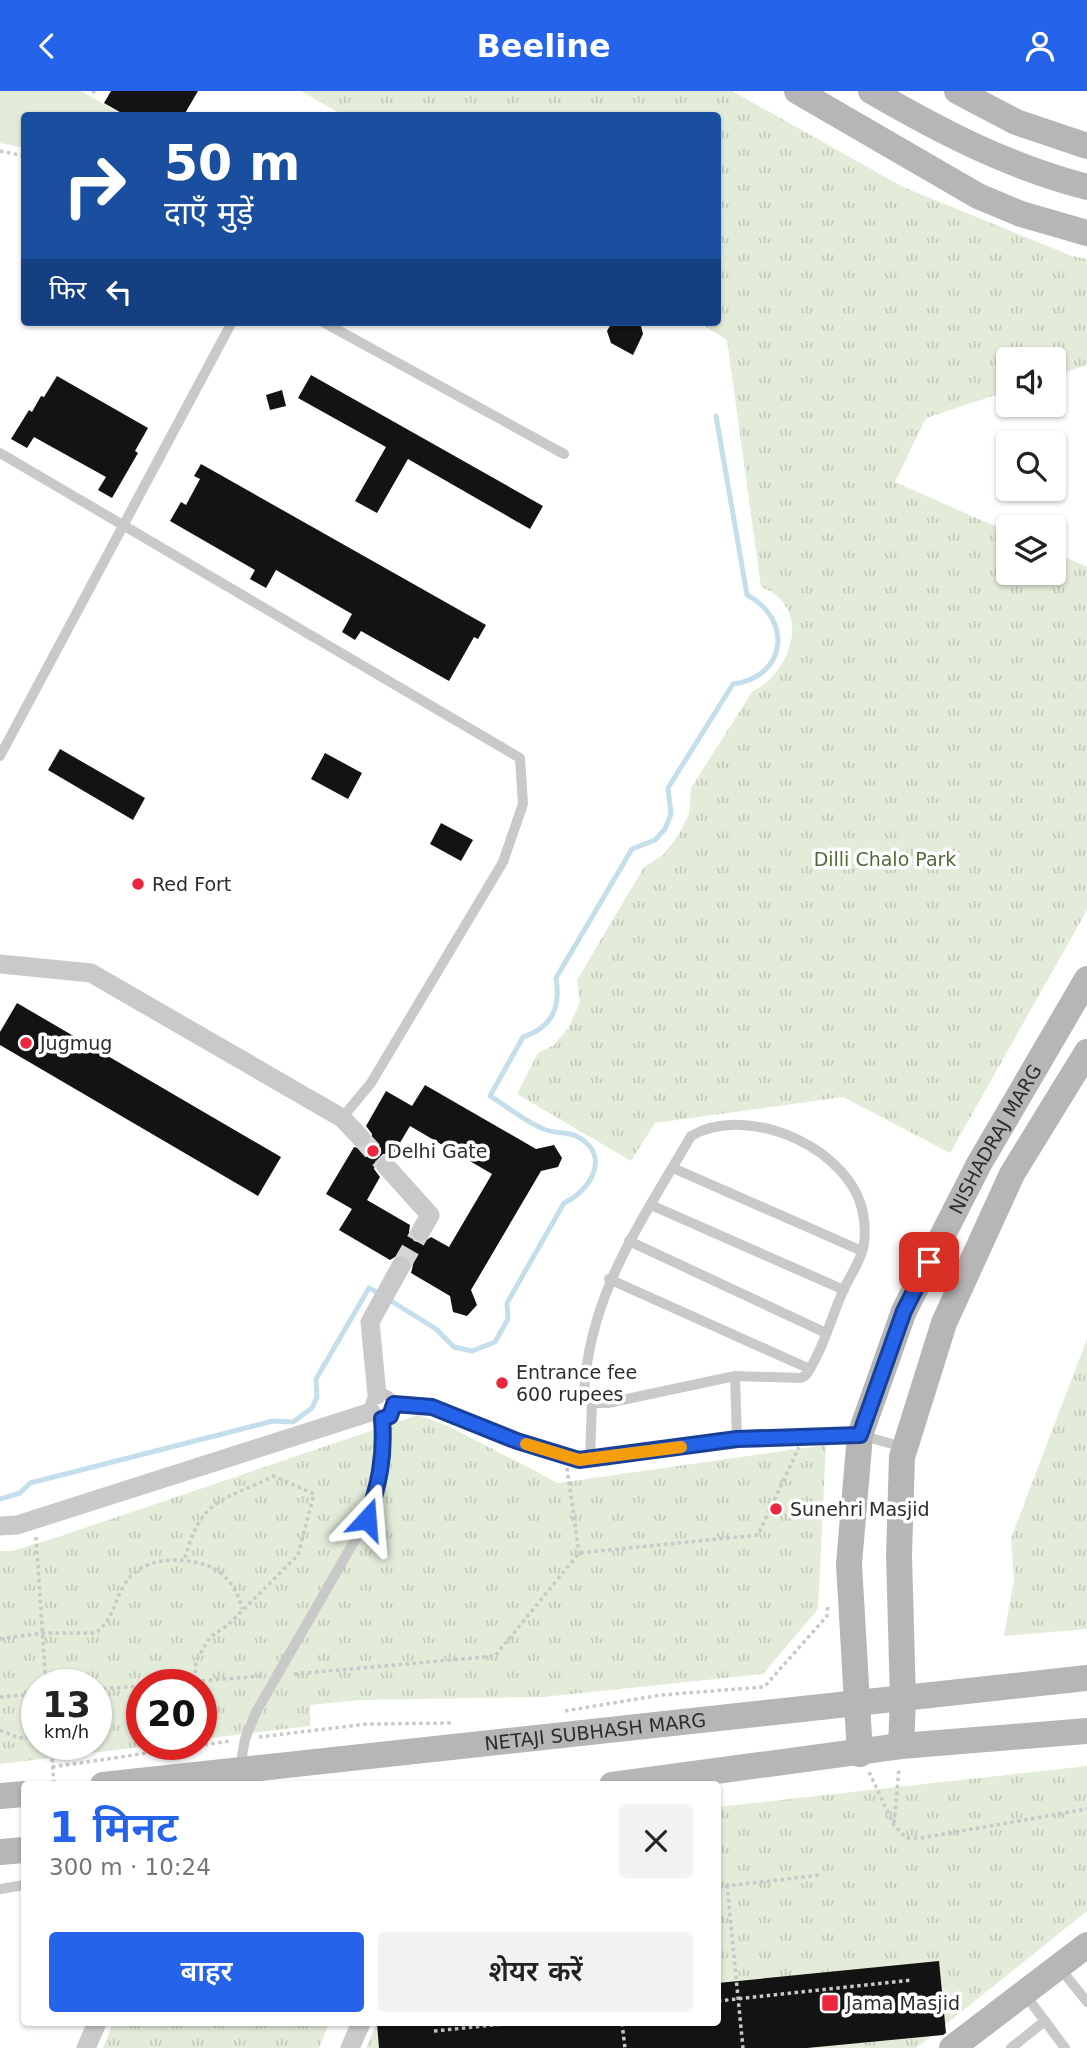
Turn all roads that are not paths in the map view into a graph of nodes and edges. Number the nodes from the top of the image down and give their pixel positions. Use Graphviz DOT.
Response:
graph roads {
  1 [pos="797,91"];
  2 [pos="871,91"];
  3 [pos="957,91"];
  4 [pos="1087,146"];
  5 [pos="1087,187"];
  6 [pos="1087,233"];
  7 [pos="230,326"];
  8 [pos="330,326"];
  9 [pos="0,453"];
  10 [pos="564,454"];
  11 [pos="122,523"];
  12 [pos="0,756"];
  13 [pos="0,964"];
  14 [pos="1087,979"];
  15 [pos="1087,1052"];
  16 [pos="342,1118"];
  17 [pos="359,1137"];
  18 [pos="386,1165"];
  19 [pos="673,1168"];
  20 [pos="651,1205"];
  21 [pos="421,1231"];
  22 [pos="629,1241"];
  23 [pos="863,1251"];
  24 [pos="397,1273"];
  25 [pos="609,1279"];
  26 [pos="844,1290"];
  27 [pos="826,1333"];
  28 [pos="810,1369"];
  29 [pos="735,1376"];
  30 [pos="592,1403"];
  31 [pos="381,1407"];
  32 [pos="860,1435"];
  33 [pos="737,1439"];
  34 [pos="905,1448"];
  35 [pos="590,1459"];
  36 [pos="0,1527"];
  37 [pos="1087,1678"];
  38 [pos="904,1700"];
  39 [pos="855,1705"];
  40 [pos="1087,1731"];
  41 [pos="901,1746"];
  42 [pos="860,1754"];
  43 [pos="237,1778"];
  44 [pos="180,1781"];
  45 [pos="644,1781"];
  46 [pos="21,1794"];
  47 [pos="0,1796"];
  48 [pos="21,1850"];
  49 [pos="0,1852"];
  50 [pos="21,1886"];
  51 [pos="0,1889"];
  52 [pos="1087,1945"];
  53 [pos="1059,1967"];
  54 [pos="1024,1993"];
  55 [pos="1087,2002"];
  56 [pos="1045,2021"];
  57 [pos="96,2026"];
  58 [pos="360,2026"];
  59 [pos="86,2048"];
  60 [pos="350,2048"];
  61 [pos="952,2048"];
  62 [pos="1011,2048"];
  63 [pos="1065,2048"];
  1 -- 6 [label="main road"];
  2 -- 5 [label="main road"];
  3 -- 4 [label="main road"];
  7 -- 11 [label="lane"];
  8 -- 10 [label="lane"];
  9 -- 11 [label="lane"];
  11 -- 12 [label="lane"];
  11 -- 16 [label="lane"];
  13 -- 16 [label="street"];
  14 -- 32 [label="main road, NISHADRAJ MARG"];
  15 -- 34 [label="main road, NISHADRAJ MARG"];
  16 -- 17 [label="street"];
  18 -- 21 [label="street"];
  19 -- 20 [label="lane"];
  19 -- 23 [label="lane"];
  19 -- 23 [label="lane"];
  20 -- 22 [label="lane"];
  20 -- 26 [label="lane"];
  22 -- 25 [label="lane"];
  22 -- 27 [label="lane"];
  23 -- 26 [label="lane"];
  24 -- 31 [label="street"];
  25 -- 28 [label="lane"];
  25 -- 30 [label="lane"];
  26 -- 27 [label="lane"];
  27 -- 28 [label="lane"];
  28 -- 29 [label="lane"];
  29 -- 30 [label="lane"];
  29 -- 33 [label="lane"];
  30 -- 35 [label="lane"];
  31 -- 35 [label="lane"];
  31 -- 36 [label="street"];
  31 -- 43 [label="lane"];
  32 -- 33 [label="lane"];
  32 -- 34 [label="lane"];
  32 -- 39 [label="main road, NISHADRAJ MARG"];
  33 -- 35 [label="lane"];
  34 -- 38 [label="main road, NISHADRAJ MARG"];
  37 -- 38 [label="main road, NETAJI SUBHASH MARG"];
  38 -- 39 [label="main road, NETAJI SUBHASH MARG"];
  38 -- 41 [label="main road, NISHADRAJ MARG"];
  39 -- 42 [label="main road, NISHADRAJ MARG"];
  39 -- 43 [label="main road, NETAJI SUBHASH MARG"];
  40 -- 41 [label="main road"];
  41 -- 42 [label="main road"];
  42 -- 45 [label="main road"];
  43 -- 44 [label="main road, NETAJI SUBHASH MARG"];
  46 -- 47 [label="main road"];
  48 -- 49 [label="main road"];
  50 -- 51 [label="lane"];
  52 -- 53 [label="main road"];
  53 -- 54 [label="main road"];
  53 -- 55 [label="lane"];
  54 -- 56 [label="lane"];
  54 -- 61 [label="main road"];
  56 -- 62 [label="lane"];
  56 -- 63 [label="lane"];
  57 -- 59 [label="street"];
  58 -- 60 [label="street"];
}
